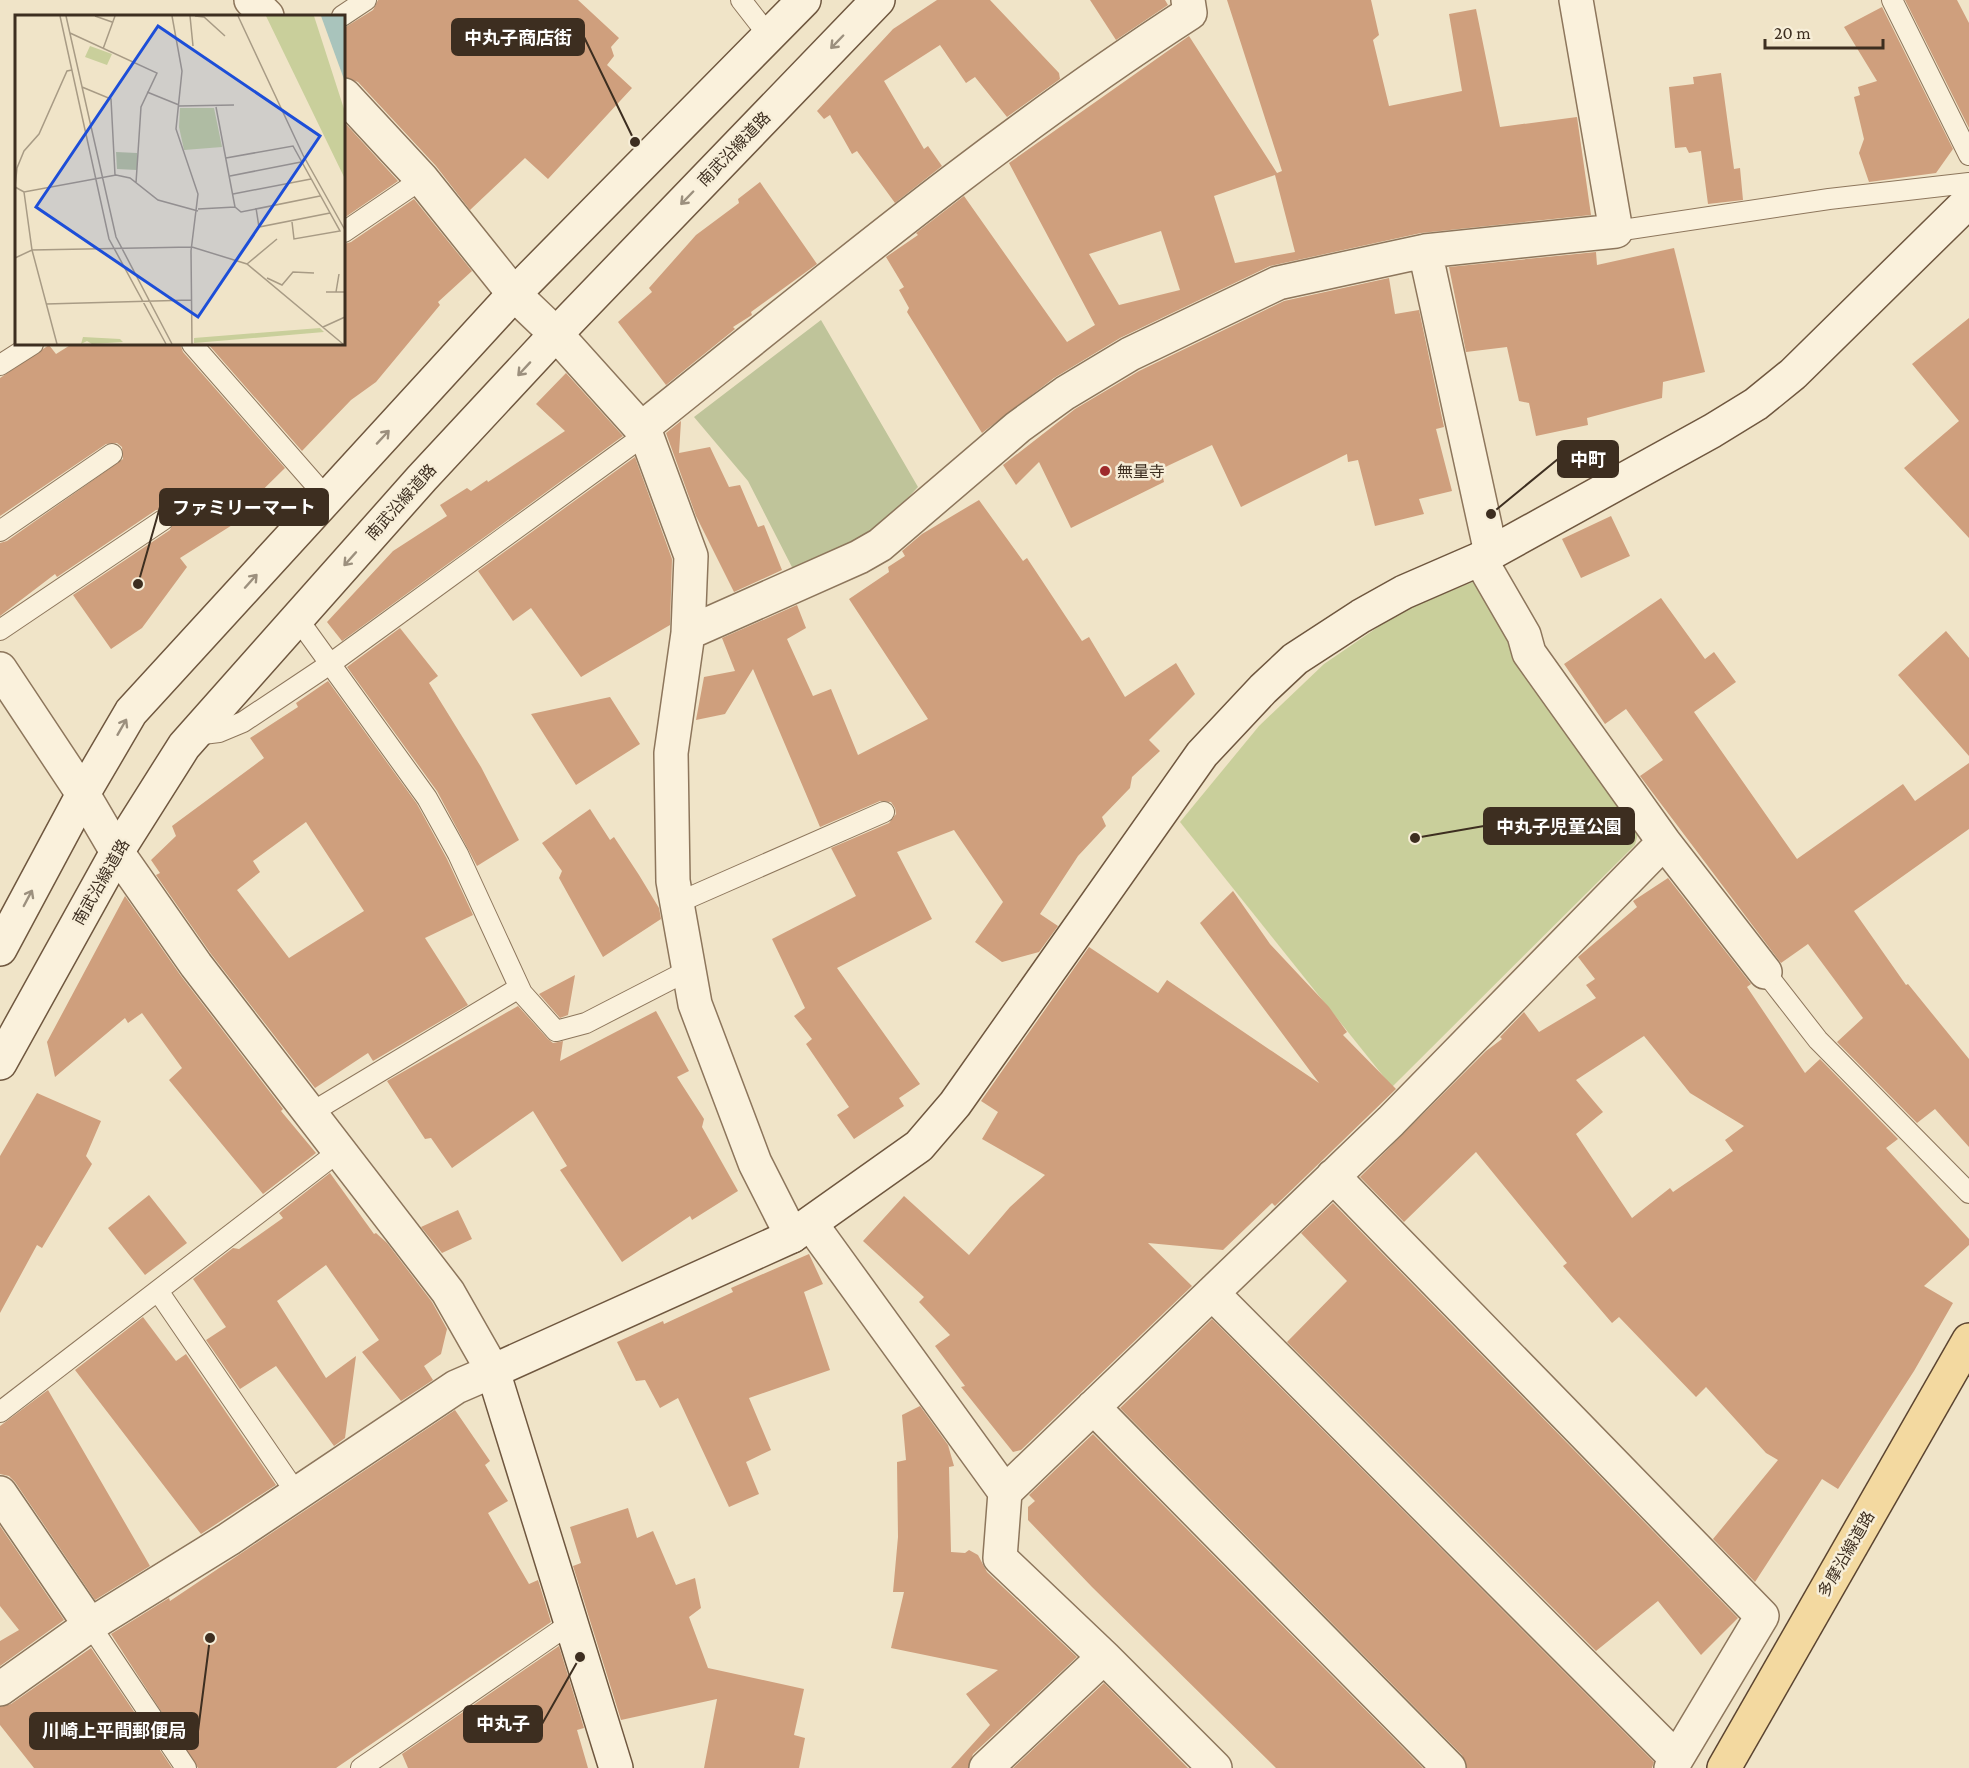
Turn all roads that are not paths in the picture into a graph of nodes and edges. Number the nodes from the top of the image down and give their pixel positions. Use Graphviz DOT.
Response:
graph roads {
  1 [pos="251,0"];
  2 [pos="366,0"];
  3 [pos="741,0"];
  4 [pos="804,0"];
  5 [pos="878,0"];
  6 [pos="1188,0"];
  7 [pos="1576,0"];
  8 [pos="1892,0"];
  9 [pos="266,15"];
  10 [pos="344,15"];
  11 [pos="769,36"];
  12 [pos="345,96"];
  13 [pos="1969,155"];
  14 [pos="422,179"];
  15 [pos="1969,183"];
  16 [pos="1969,201"];
  17 [pos="345,231"];
  18 [pos="1616,231"];
  19 [pos="1425,251"];
  20 [pos="514,294"];
  21 [pos="556,334"];
  22 [pos="31,345"];
  23 [pos="193,345"];
  24 [pos="0,365"];
  25 [pos="644,431"];
  26 [pos="112,454"];
  27 [pos="327,498"];
  28 [pos="163,520"];
  29 [pos="0,531"];
  30 [pos="1485,556"];
  31 [pos="294,623"];
  32 [pos="0,630"];
  33 [pos="688,633"];
  34 [pos="330,664"];
  35 [pos="0,669"];
  36 [pos="195,735"];
  37 [pos="83,794"];
  38 [pos="884,812"];
  39 [pos="1664,842"];
  40 [pos="117,852"];
  41 [pos="677,903"];
  42 [pos="0,949"];
  43 [pos="689,970"];
  44 [pos="1765,972"];
  45 [pos="519,988"];
  46 [pos="0,1063"];
  47 [pos="309,1114"];
  48 [pos="338,1152"];
  49 [pos="1333,1176"];
  50 [pos="1969,1193"];
  51 [pos="802,1230"];
  52 [pos="158,1291"];
  53 [pos="1212,1293"];
  54 [pos="1969,1340"];
  55 [pos="493,1371"];
  56 [pos="1093,1407"];
  57 [pos="0,1412"];
  58 [pos="1005,1492"];
  59 [pos="0,1493"];
  60 [pos="297,1494"];
  61 [pos="571,1623"];
  62 [pos="90,1625"];
  63 [pos="1104,1657"];
  64 [pos="0,1689"];
  65 [pos="1674,1763"];
  66 [pos="186,1768"];
  67 [pos="361,1768"];
  68 [pos="616,1768"];
  69 [pos="986,1768"];
  70 [pos="1215,1768"];
  71 [pos="1449,1768"];
  72 [pos="1724,1768"];
  1 -- 9 [label="street"];
  2 -- 10 [label="lane"];
  3 -- 11 [label="lane"];
  4 -- 11 [label="street"];
  5 -- 21 [label="street, 南武沿線道路, one-way"];
  6 -- 25 [label="street"];
  7 -- 18 [label="street"];
  8 -- 13 [label="lane"];
  11 -- 20 [label="street"];
  12 -- 14 [label="street"];
  14 -- 17 [label="lane"];
  14 -- 20 [label="street"];
  15 -- 18 [label="lane"];
  16 -- 30 [label="street"];
  18 -- 19 [label="street"];
  19 -- 30 [label="street"];
  19 -- 33 [label="street"];
  20 -- 21 [label="street"];
  27 -- 20 [label="street, one-way"];
  21 -- 25 [label="street"];
  21 -- 31 [label="street, 南武沿線道路, one-way"];
  22 -- 24 [label="lane"];
  23 -- 27 [label="lane"];
  25 -- 33 [label="street"];
  25 -- 34 [label="lane"];
  26 -- 29 [label="lane"];
  37 -- 27 [label="street, one-way"];
  28 -- 32 [label="lane"];
  30 -- 39 [label="street"];
  30 -- 51 [label="street"];
  31 -- 34 [label="lane"];
  31 -- 36 [label="street, 南武沿線道路"];
  33 -- 41 [label="street"];
  34 -- 36 [label="lane"];
  34 -- 45 [label="lane"];
  35 -- 37 [label="street"];
  36 -- 40 [label="street, 南武沿線道路"];
  37 -- 40 [label="street"];
  42 -- 37 [label="street, one-way"];
  38 -- 41 [label="lane"];
  39 -- 44 [label="street"];
  39 -- 49 [label="street"];
  40 -- 46 [label="street, 南武沿線道路"];
  40 -- 47 [label="street"];
  41 -- 43 [label="street"];
  43 -- 45 [label="lane"];
  43 -- 51 [label="street"];
  44 -- 50 [label="lane"];
  45 -- 47 [label="lane"];
  47 -- 48 [label="street"];
  48 -- 52 [label="lane"];
  48 -- 55 [label="street"];
  49 -- 53 [label="street"];
  49 -- 65 [label="street"];
  51 -- 55 [label="street"];
  51 -- 58 [label="street"];
  52 -- 57 [label="lane"];
  52 -- 60 [label="lane"];
  53 -- 56 [label="street"];
  53 -- 65 [label="street"];
  54 -- 72 [label="main road, 多摩沿線道路"];
  55 -- 60 [label="street"];
  55 -- 61 [label="street"];
  56 -- 58 [label="street"];
  56 -- 71 [label="street"];
  58 -- 63 [label="street"];
  59 -- 62 [label="street"];
  60 -- 62 [label="street"];
  61 -- 67 [label="lane"];
  61 -- 68 [label="street"];
  62 -- 64 [label="street"];
  62 -- 66 [label="lane"];
  63 -- 69 [label="street"];
  63 -- 70 [label="street"];
}
